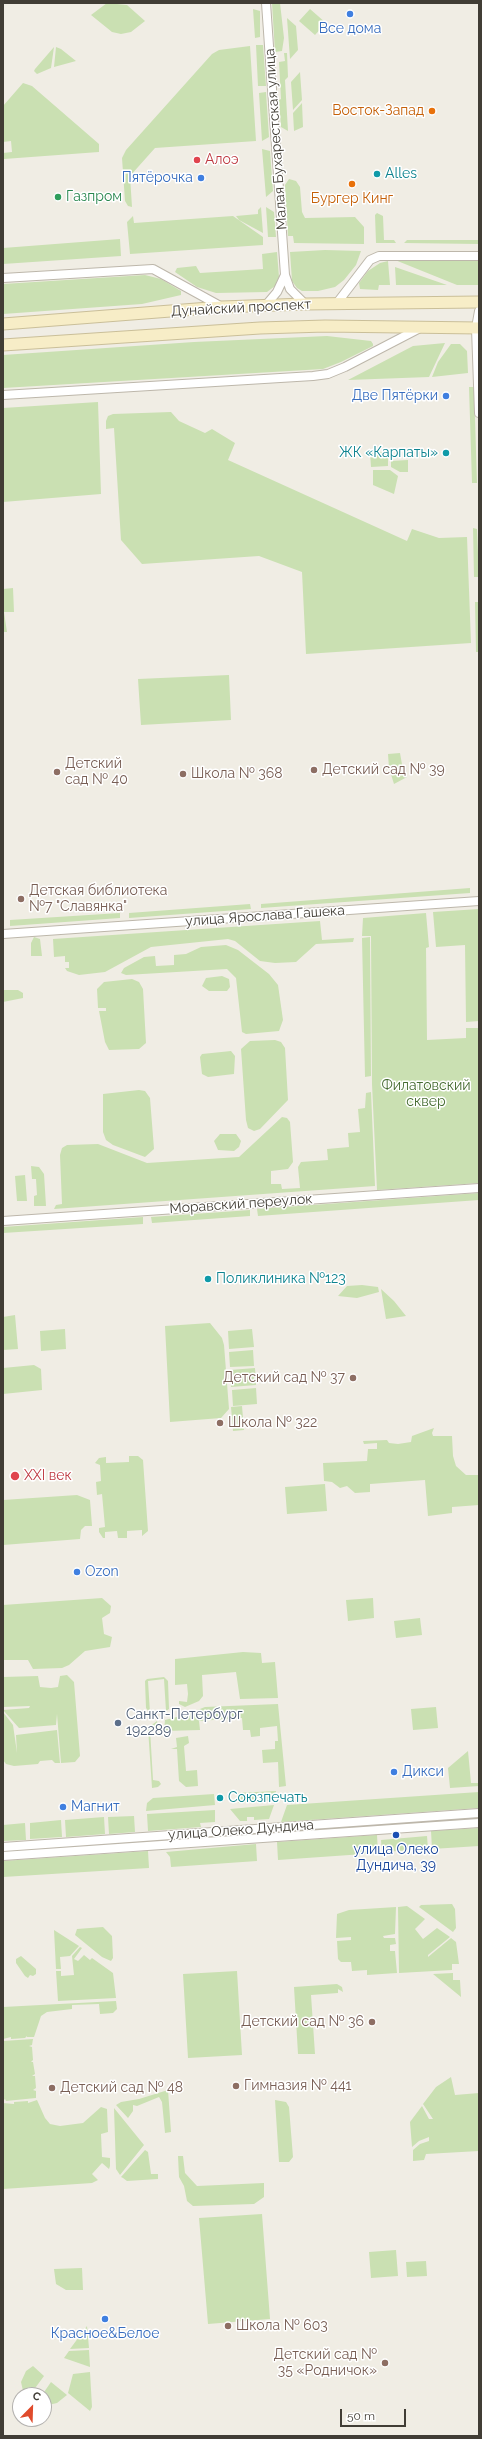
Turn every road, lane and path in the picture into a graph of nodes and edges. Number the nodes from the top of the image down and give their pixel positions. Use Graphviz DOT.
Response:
graph roads {
  1 [pos="266,3"];
  2 [pos="479,256"];
  3 [pos="285,275"];
  4 [pos="3,278"];
  5 [pos="479,302"];
  6 [pos="337,303"];
  7 [pos="305,304"];
  8 [pos="266,305"];
  9 [pos="222,307"];
  10 [pos="479,311"];
  11 [pos="3,324"];
  12 [pos="422,327"];
  13 [pos="477,328"];
  14 [pos="3,345"];
  15 [pos="3,395"];
  16 [pos="479,413"];
  17 [pos="479,901"];
  18 [pos="3,934"];
  19 [pos="479,1188"];
  20 [pos="3,1221"];
  21 [pos="479,1813"];
  22 [pos="479,1823"];
  23 [pos="3,1847"];
  24 [pos="3,1856"];
  1 -- 3 [label="street, Малая Бухарестская улица"];
  2 -- 6 [label="street"];
  3 -- 7 [label="street, Малая Бухарестская улица"];
  3 -- 8 [label="street"];
  4 -- 9 [label="street"];
  5 -- 6 [label="main road, Дунайский проспект"];
  6 -- 7 [label="main road, Дунайский проспект"];
  7 -- 8 [label="main road, Дунайский проспект"];
  8 -- 9 [label="main road, Дунайский проспект"];
  9 -- 11 [label="main road, Дунайский проспект"];
  10 -- 13 [label="street"];
  12 -- 13 [label="main road, Дунайский проспект"];
  12 -- 14 [label="main road, Дунайский проспект"];
  12 -- 15 [label="street"];
  13 -- 16 [label="street"];
  17 -- 18 [label="street, улица Ярослава Гашека"];
  19 -- 20 [label="street, Моравский переулок"];
  21 -- 23 [label="street, улица Олеко Дундича"];
  22 -- 24 [label="street, улица Олеко Дундича"];
}
